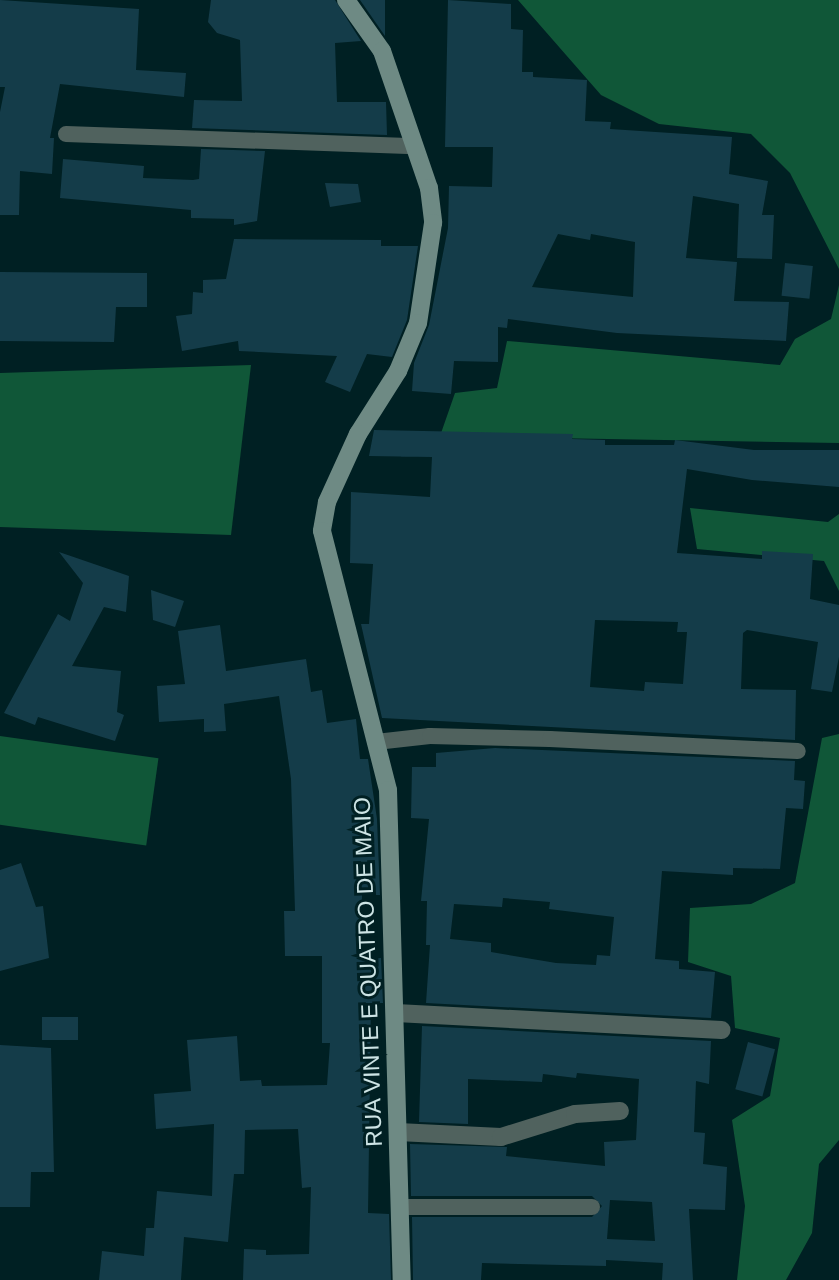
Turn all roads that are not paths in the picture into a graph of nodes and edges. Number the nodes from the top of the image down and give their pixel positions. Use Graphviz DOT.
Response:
graph roads {
  1 [pos="346,0"];
  2 [pos="66,134"];
  3 [pos="415,146"];
  4 [pos="376,742"];
  5 [pos="798,751"];
  6 [pos="396,1013"];
  7 [pos="722,1030"];
  8 [pos="620,1111"];
  9 [pos="398,1132"];
  10 [pos="402,1207"];
  11 [pos="592,1207"];
  12 [pos="402,1280"];
  1 -- 3 [label="street, RUA VINTE E QUATRO DE MAIO"];
  2 -- 3 [label="lane"];
  3 -- 4 [label="street, RUA VINTE E QUATRO DE MAIO"];
  4 -- 5 [label="lane"];
  4 -- 6 [label="street, RUA VINTE E QUATRO DE MAIO"];
  6 -- 7 [label="street"];
  6 -- 9 [label="street, RUA VINTE E QUATRO DE MAIO"];
  8 -- 9 [label="street"];
  9 -- 10 [label="street, RUA VINTE E QUATRO DE MAIO"];
  10 -- 11 [label="lane"];
  10 -- 12 [label="street, RUA VINTE E QUATRO DE MAIO"];
}
